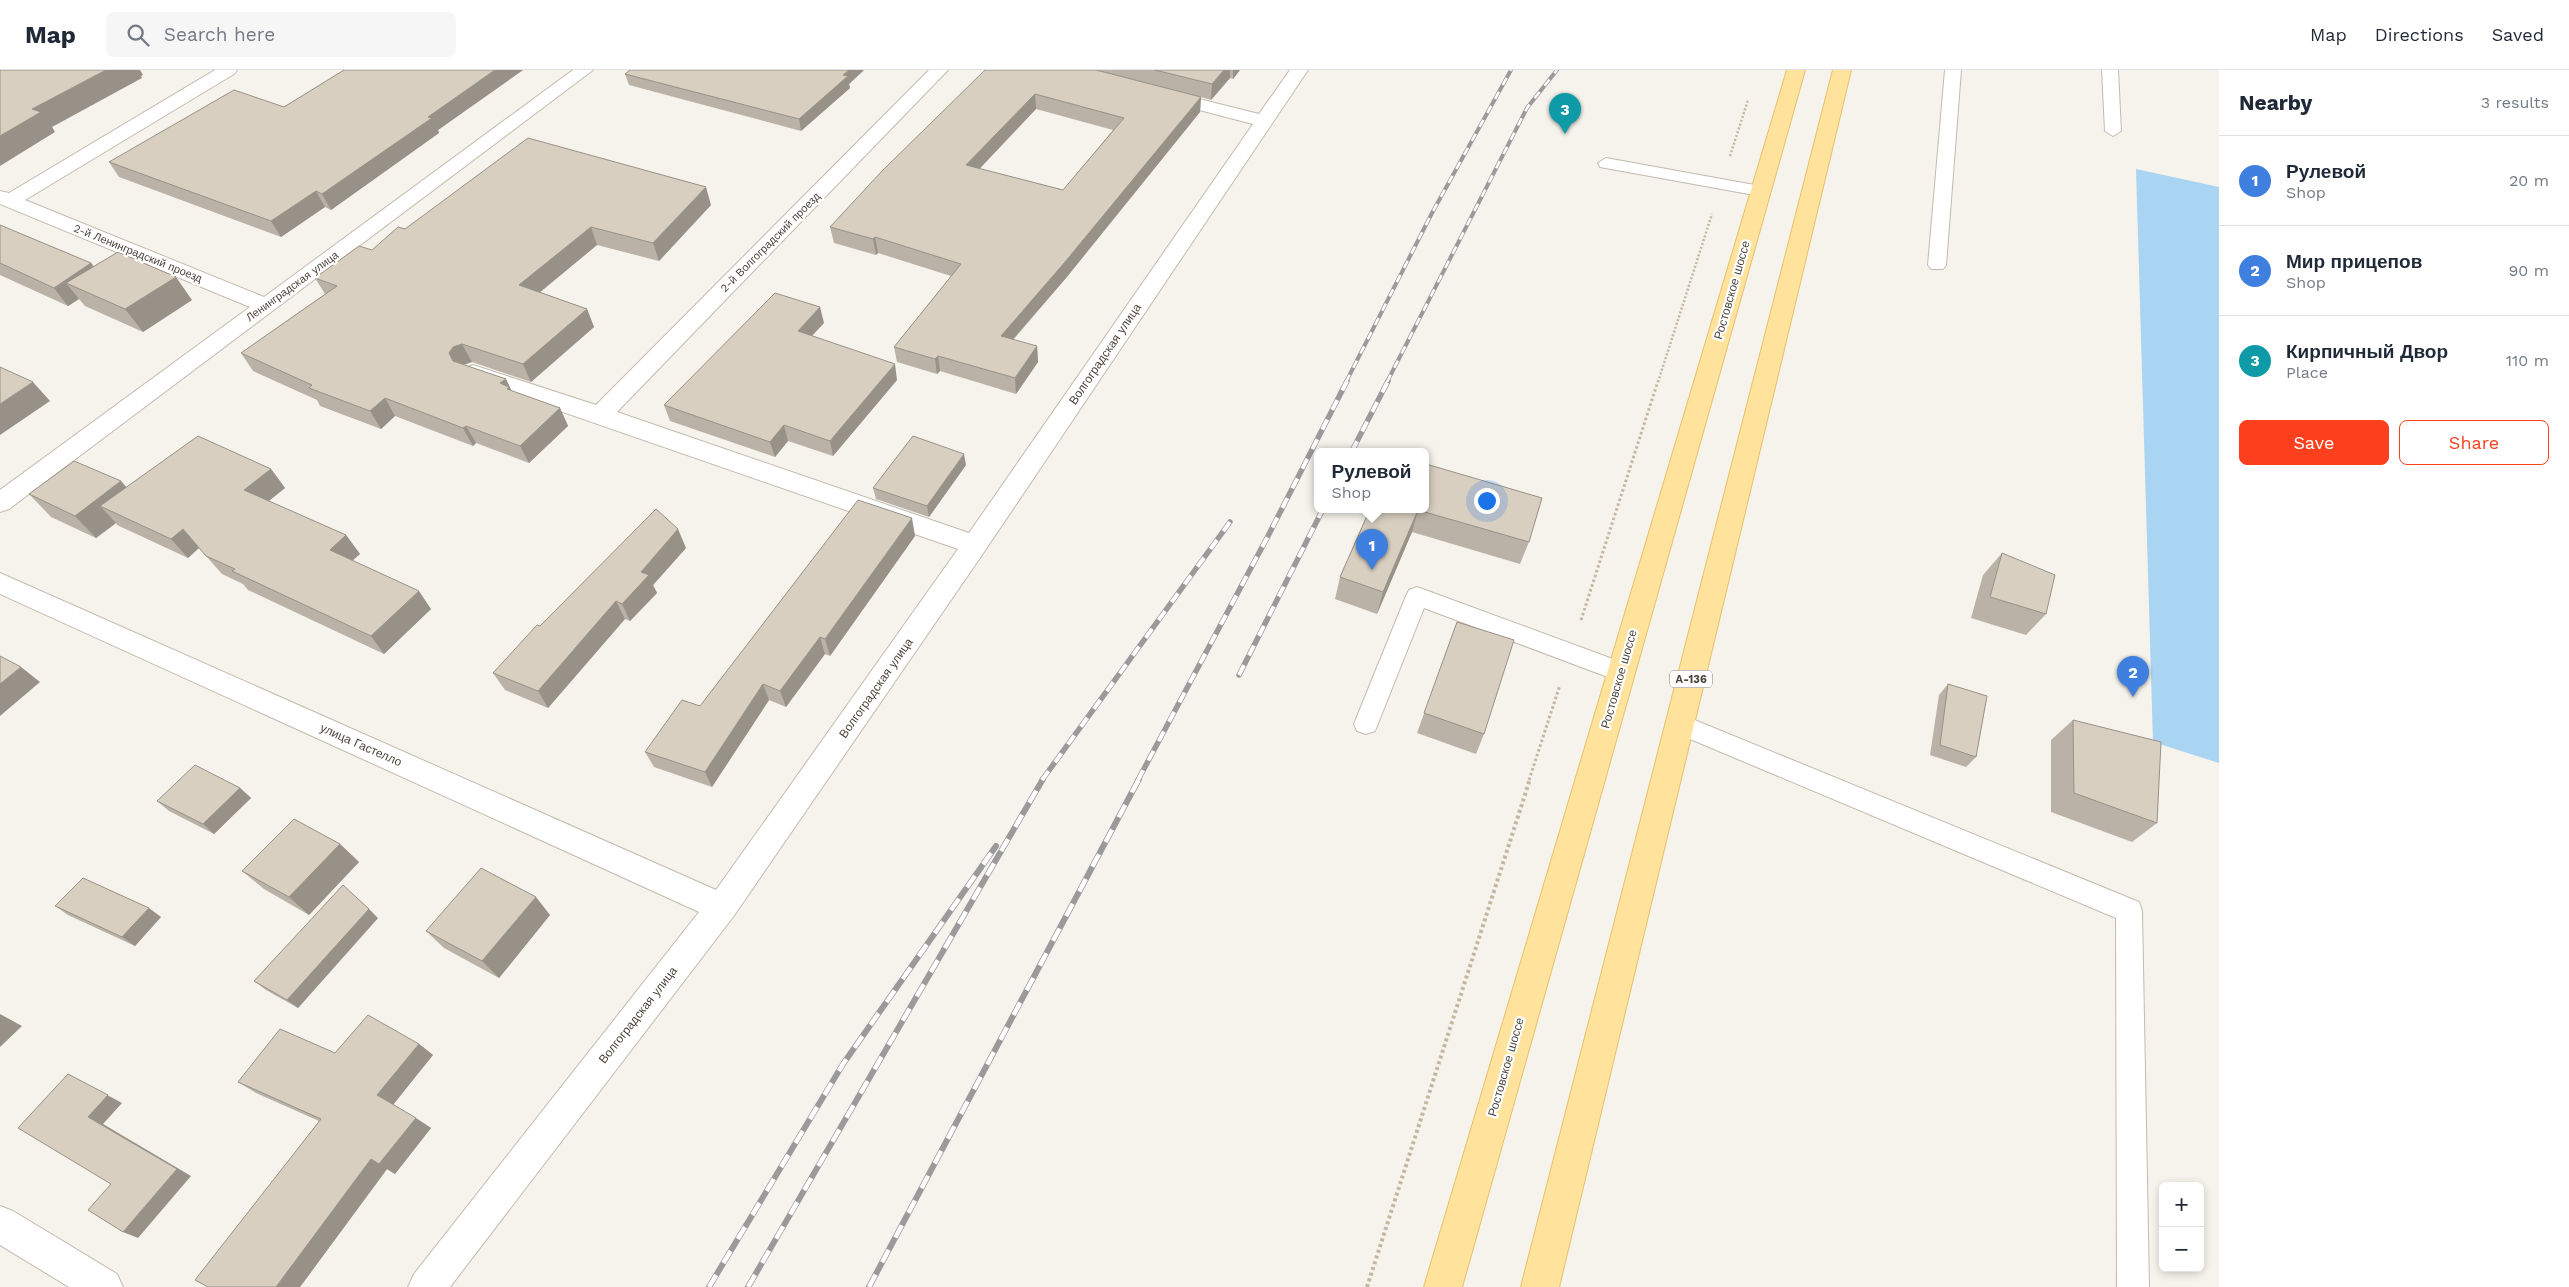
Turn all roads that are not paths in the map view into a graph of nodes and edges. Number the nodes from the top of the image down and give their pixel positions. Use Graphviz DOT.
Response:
graph roads {
  1 [pos="228,70"];
  2 [pos="584,70"];
  3 [pos="939,70"];
  4 [pos="1299,70"];
  5 [pos="1796,70"];
  6 [pos="1842,70"];
  7 [pos="1953,70"];
  8 [pos="2110,70"];
  9 [pos="1142,89"];
  10 [pos="1264,120"];
  11 [pos="2113,131"];
  12 [pos="1606,163"];
  13 [pos="1760,192"];
  14 [pos="5,199"];
  15 [pos="1937,265"];
  16 [pos="265,305"];
  17 [pos="471,372"];
  18 [pos="600,415"];
  19 [pos="0,503"];
  20 [pos="975,545"];
  21 [pos="0,582"];
  22 [pos="1621,672"];
  23 [pos="1366,724"];
  24 [pos="1680,724"];
  25 [pos="722,907"];
  26 [pos="0,1224"];
  27 [pos="104,1287"];
  28 [pos="427,1287"];
  29 [pos="1442,1287"];
  30 [pos="1540,1287"];
  31 [pos="2133,1287"];
  1 -- 14 [label="street, 2-й Ленинградский проезд"];
  2 -- 16 [label="street, Ленинградская улица"];
  3 -- 18 [label="street, 2-й Волгоградский проезд"];
  4 -- 10 [label="street, Волгоградская улица"];
  5 -- 13 [label="main road, Ростовское шоссе"];
  6 -- 24 [label="main road, А-136"];
  7 -- 15 [label="lane"];
  8 -- 11 [label="lane"];
  9 -- 10 [label="street"];
  10 -- 20 [label="street, Волгоградская улица"];
  12 -- 13 [label="lane"];
  13 -- 22 [label="main road, Ростовское шоссе"];
  14 -- 16 [label="street, 2-й Ленинградский проезд"];
  16 -- 19 [label="street, Ленинградская улица"];
  17 -- 18 [label="street"];
  18 -- 20 [label="street"];
  20 -- 25 [label="street, Волгоградская улица"];
  21 -- 25 [label="street, улица Гастелло"];
  22 -- 23 [label="lane"];
  22 -- 29 [label="main road, Ростовское шоссе"];
  24 -- 30 [label="main road, А-136"];
  24 -- 31 [label="lane"];
  25 -- 28 [label="street, Волгоградская улица"];
  26 -- 27 [label="street"];
}
